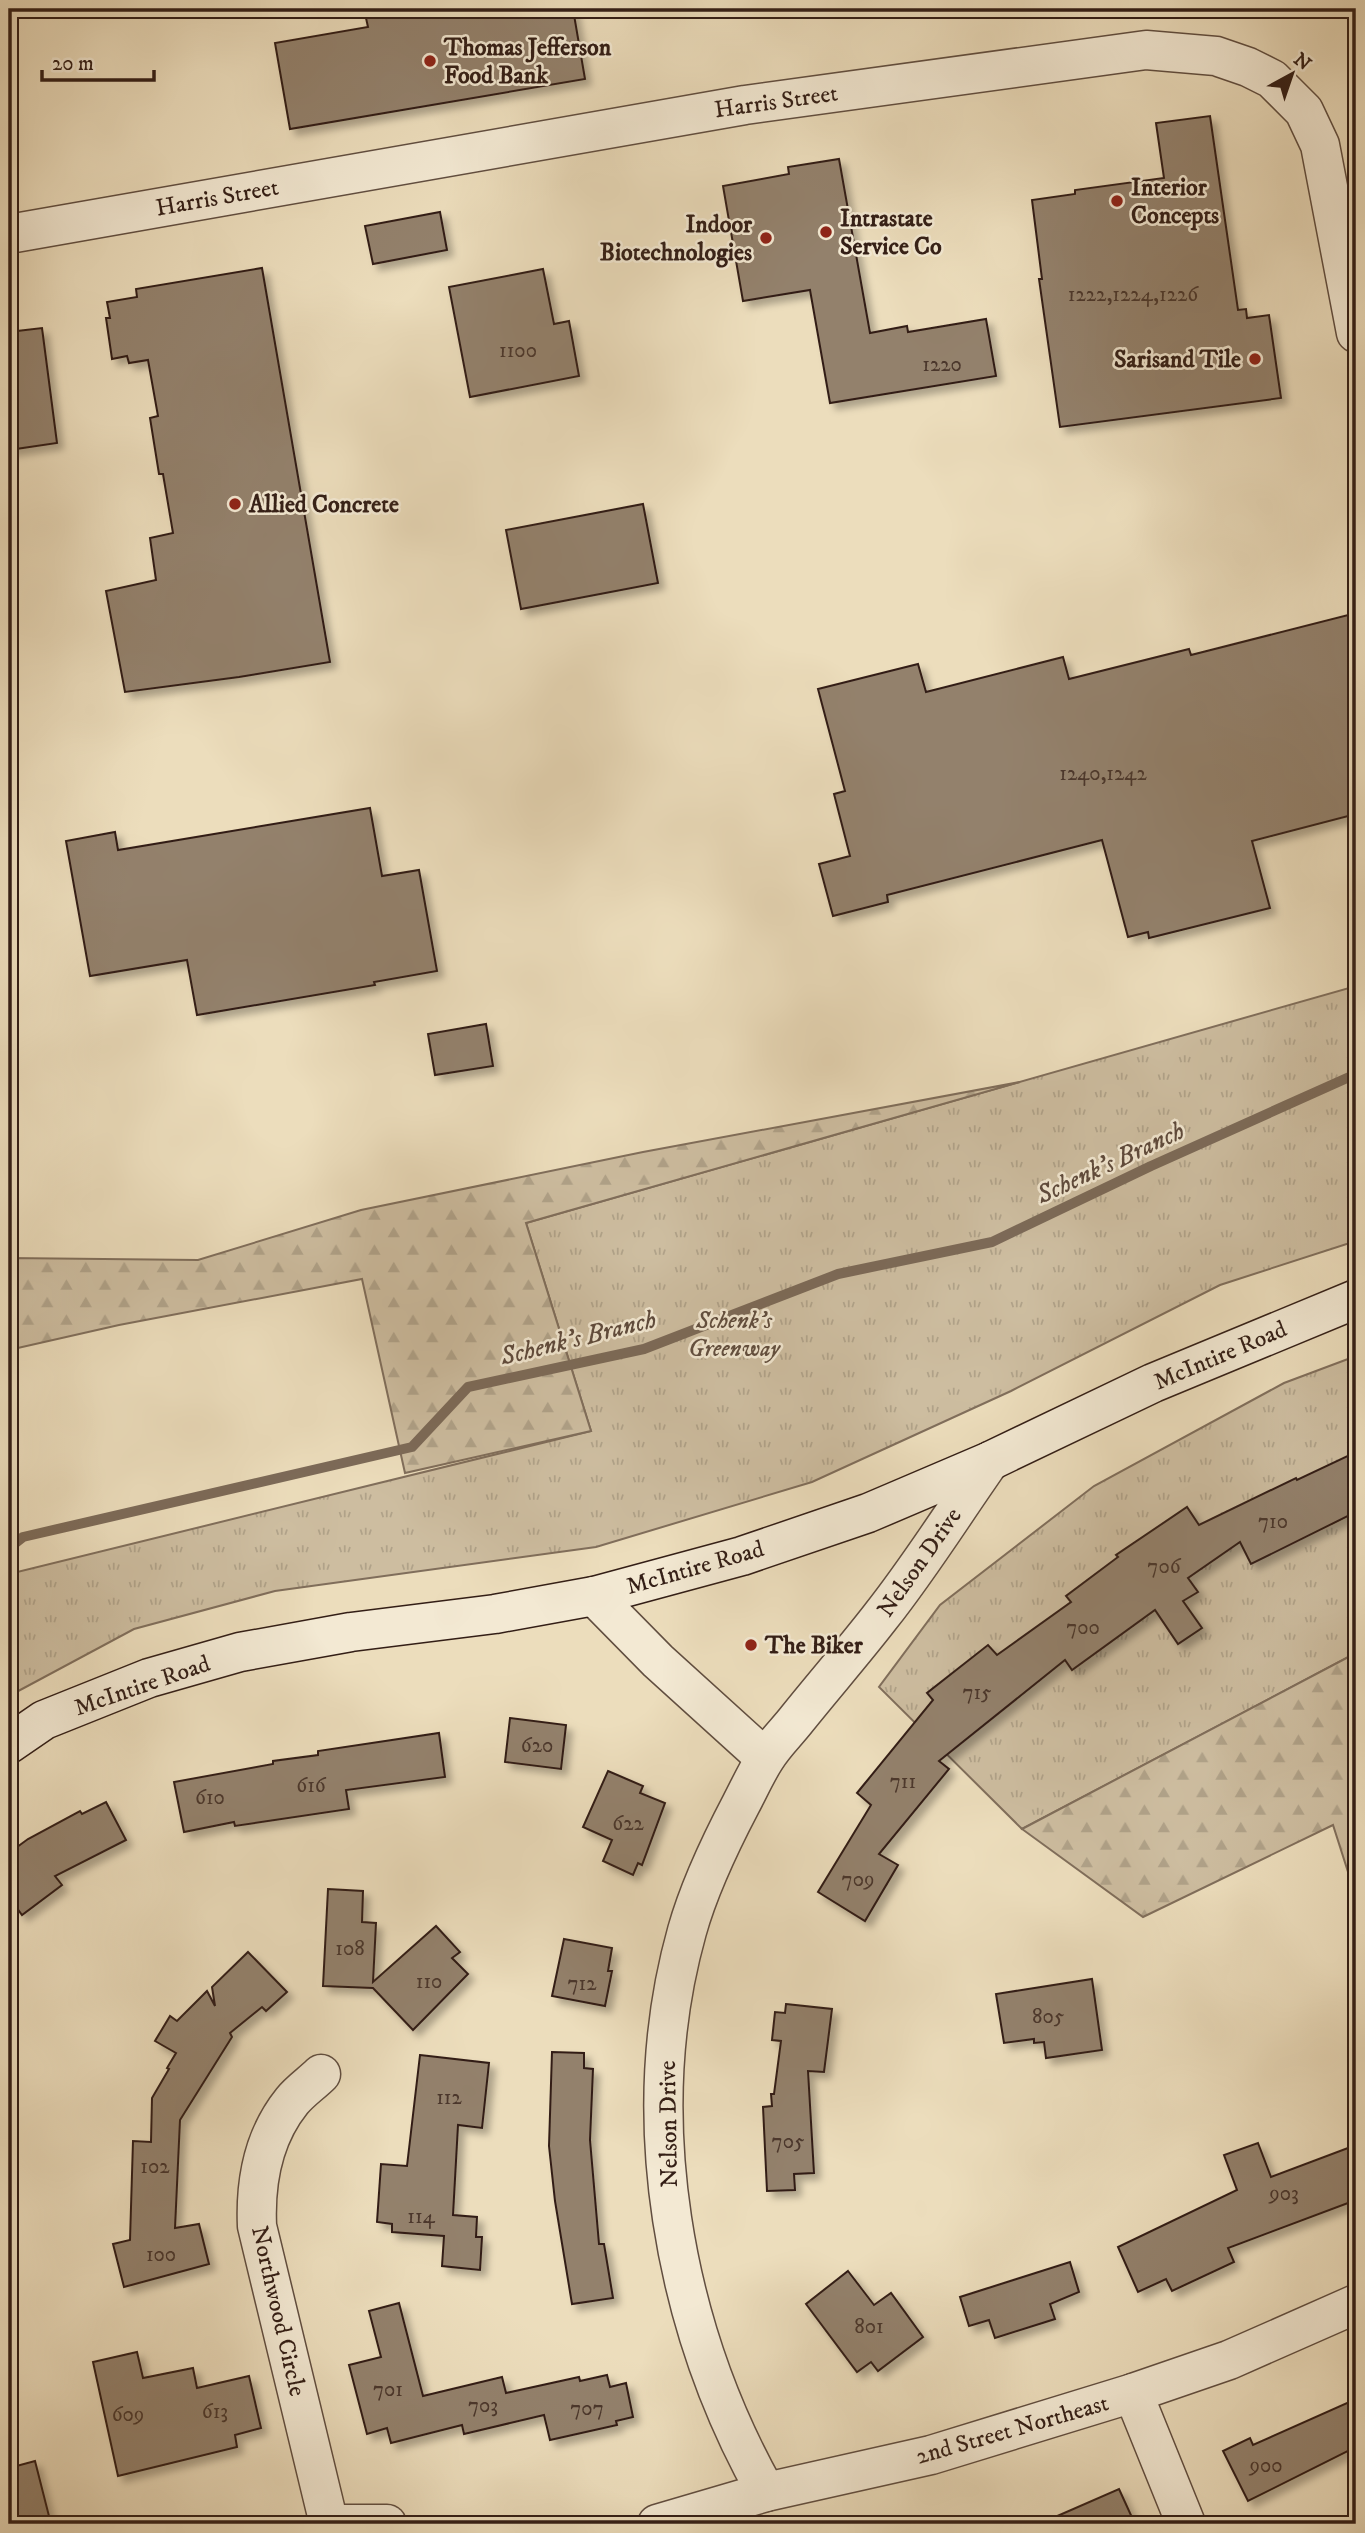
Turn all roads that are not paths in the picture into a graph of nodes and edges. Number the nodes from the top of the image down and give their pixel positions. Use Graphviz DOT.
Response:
graph roads {
  1 [pos="9,234"];
  2 [pos="1356,333"];
  3 [pos="1356,1299"];
  4 [pos="990,1461"];
  5 [pos="594,1595"];
  6 [pos="9,1744"];
  7 [pos="765,1758"];
  8 [pos="321,2074"];
  9 [pos="1356,2304"];
  10 [pos="1133,2393"];
  11 [pos="766,2492"];
  12 [pos="328,2524"];
  13 [pos="387,2524"];
  14 [pos="657,2524"];
  15 [pos="1186,2524"];
  1 -- 2 [label="street, Harris Street"];
  3 -- 4 [label="street, McIntire Road"];
  4 -- 5 [label="street, McIntire Road"];
  4 -- 7 [label="street, Nelson Drive"];
  5 -- 6 [label="street, McIntire Road"];
  5 -- 7 [label="street"];
  7 -- 11 [label="street, Nelson Drive"];
  8 -- 12 [label="street, Northwood Circle"];
  9 -- 10 [label="street, 2nd Street Northeast"];
  10 -- 11 [label="street, 2nd Street Northeast"];
  10 -- 15 [label="street"];
  11 -- 14 [label="street, 2nd Street Northeast"];
  12 -- 13 [label="street"];
}
